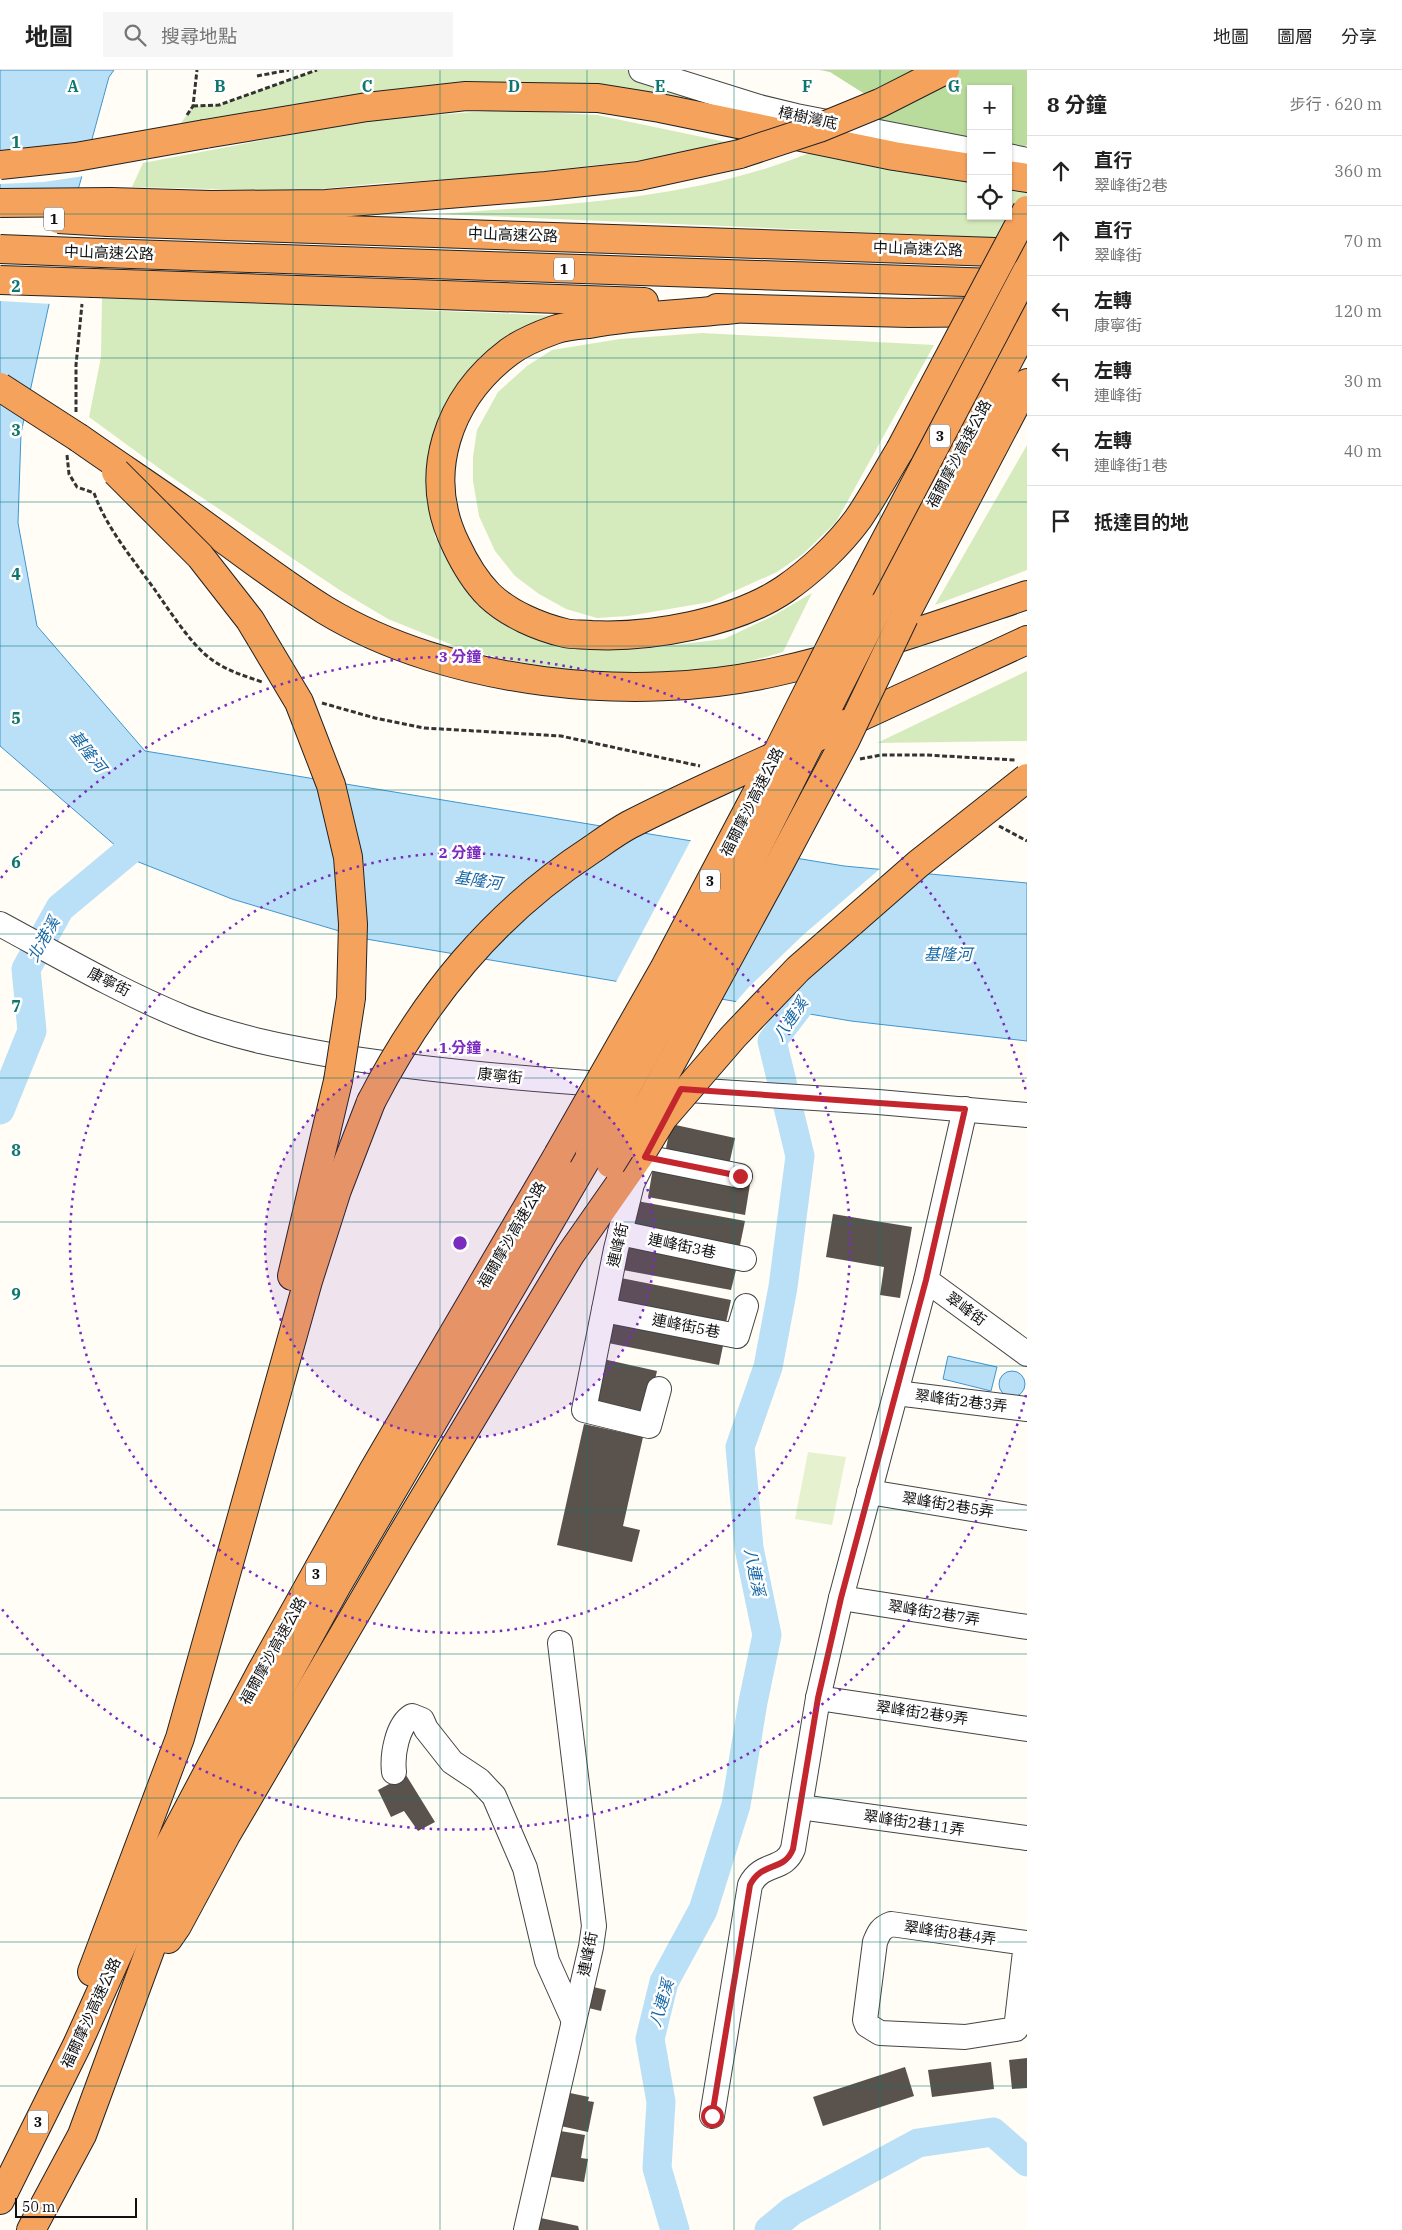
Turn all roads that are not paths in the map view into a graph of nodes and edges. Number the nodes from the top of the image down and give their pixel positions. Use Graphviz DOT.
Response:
graph roads {
  1 [pos="945,70"];
  2 [pos="646,71"];
  3 [pos="967,149"];
  4 [pos="1012,157"];
  5 [pos="1027,160"];
  6 [pos="0,164"];
  7 [pos="967,167"];
  8 [pos="1012,176"];
  9 [pos="1027,178"];
  10 [pos="0,203"];
  11 [pos="1027,210"];
  12 [pos="110,212"];
  13 [pos="0,215"];
  14 [pos="0,249"];
  15 [pos="1027,253"];
  16 [pos="1027,271"];
  17 [pos="0,280"];
  18 [pos="1027,284"];
  19 [pos="735,310"];
  20 [pos="1027,312"];
  21 [pos="1027,325"];
  22 [pos="1027,383"];
  23 [pos="0,387"];
  24 [pos="79,438"];
  25 [pos="1027,595"];
  26 [pos="1027,640"];
  27 [pos="1027,778"];
  28 [pos="0,924"];
  29 [pos="692,1090"];
  30 [pos="965,1109"];
  31 [pos="1027,1115"];
  32 [pos="645,1153"];
  33 [pos="600,1158"];
  34 [pos="740,1176"];
  35 [pos="620,1233"];
  36 [pos="570,1255"];
  37 [pos="744,1259"];
  38 [pos="926,1280"];
  39 [pos="746,1306"];
  40 [pos="604,1310"];
  41 [pos="1027,1354"];
  42 [pos="658,1388"];
  43 [pos="896,1392"];
  44 [pos="1027,1409"];
  45 [pos="269,1418"];
  46 [pos="869,1492"];
  47 [pos="1027,1518"];
  48 [pos="841,1598"];
  49 [pos="1027,1627"];
  50 [pos="560,1644"];
  51 [pos="818,1698"];
  52 [pos="1027,1729"];
  53 [pos="394,1772"];
  54 [pos="800,1807"];
  55 [pos="1027,1838"];
  56 [pos="1026,1943"];
  57 [pos="136,1983"];
  58 [pos="91,2001"];
  59 [pos="573,2019"];
  60 [pos="712,2116"];
  61 [pos="0,2200"];
  62 [pos="31,2230"];
  63 [pos="526,2230"];
  1 -- 12 [label="highway, bridge"];
  2 -- 3 [label="street, 樟樹灣底"];
  4 -- 5 [label="street"];
  6 -- 7 [label="highway, bridge"];
  8 -- 9 [label="highway"];
  10 -- 12 [label="highway, bridge"];
  11 -- 19 [label="highway, bridge"];
  12 -- 13 [label="highway, 中山高速公路 / 1, bridge"];
  12 -- 15 [label="highway, 中山高速公路 / 1"];
  14 -- 18 [label="highway, 中山高速公路 / 1, bridge"];
  16 -- 58 [label="highway, 福爾摩沙高速公路 / 3, bridge"];
  17 -- 19 [label="highway, bridge"];
  19 -- 20 [label="highway"];
  21 -- 33 [label="highway, 福爾摩沙高速公路 / 3, bridge"];
  22 -- 33 [label="highway, bridge"];
  23 -- 24 [label="highway, bridge"];
  24 -- 25 [label="highway"];
  24 -- 45 [label="highway, bridge"];
  26 -- 45 [label="highway, bridge"];
  27 -- 32 [label="highway, bridge"];
  28 -- 29 [label="street, 康寧街"];
  29 -- 30 [label="street, 康寧街"];
  29 -- 32 [label="street, 連峰街"];
  30 -- 31 [label="street, 康寧街"];
  30 -- 38 [label="street"];
  32 -- 34 [label="street"];
  32 -- 35 [label="street, 連峰街"];
  32 -- 36 [label="highway"];
  33 -- 36 [label="highway"];
  33 -- 57 [label="highway, 福爾摩沙高速公路 / 3"];
  35 -- 37 [label="street, 連峰街3巷"];
  35 -- 40 [label="street, 連峰街"];
  36 -- 57 [label="highway"];
  38 -- 41 [label="street, 翠峰街"];
  38 -- 43 [label="street"];
  39 -- 40 [label="street, 連峰街5巷"];
  40 -- 42 [label="street, 連峰街"];
  43 -- 44 [label="street, 翠峰街2巷3弄"];
  43 -- 46 [label="street"];
  45 -- 58 [label="highway"];
  46 -- 47 [label="street, 翠峰街2巷5弄"];
  46 -- 48 [label="street"];
  48 -- 49 [label="street, 翠峰街2巷7弄"];
  48 -- 51 [label="street"];
  50 -- 59 [label="street, 連峰街"];
  51 -- 52 [label="street, 翠峰街2巷9弄"];
  51 -- 54 [label="street"];
  53 -- 59 [label="street"];
  54 -- 55 [label="street, 翠峰街2巷11弄"];
  54 -- 60 [label="street"];
  56 -- 56 [label="street, 翠峰街8巷4弄"];
  57 -- 62 [label="highway, 福爾摩沙高速公路 / 3"];
  58 -- 61 [label="highway, 福爾摩沙高速公路 / 3"];
  59 -- 63 [label="street, 連峰街"];
}
